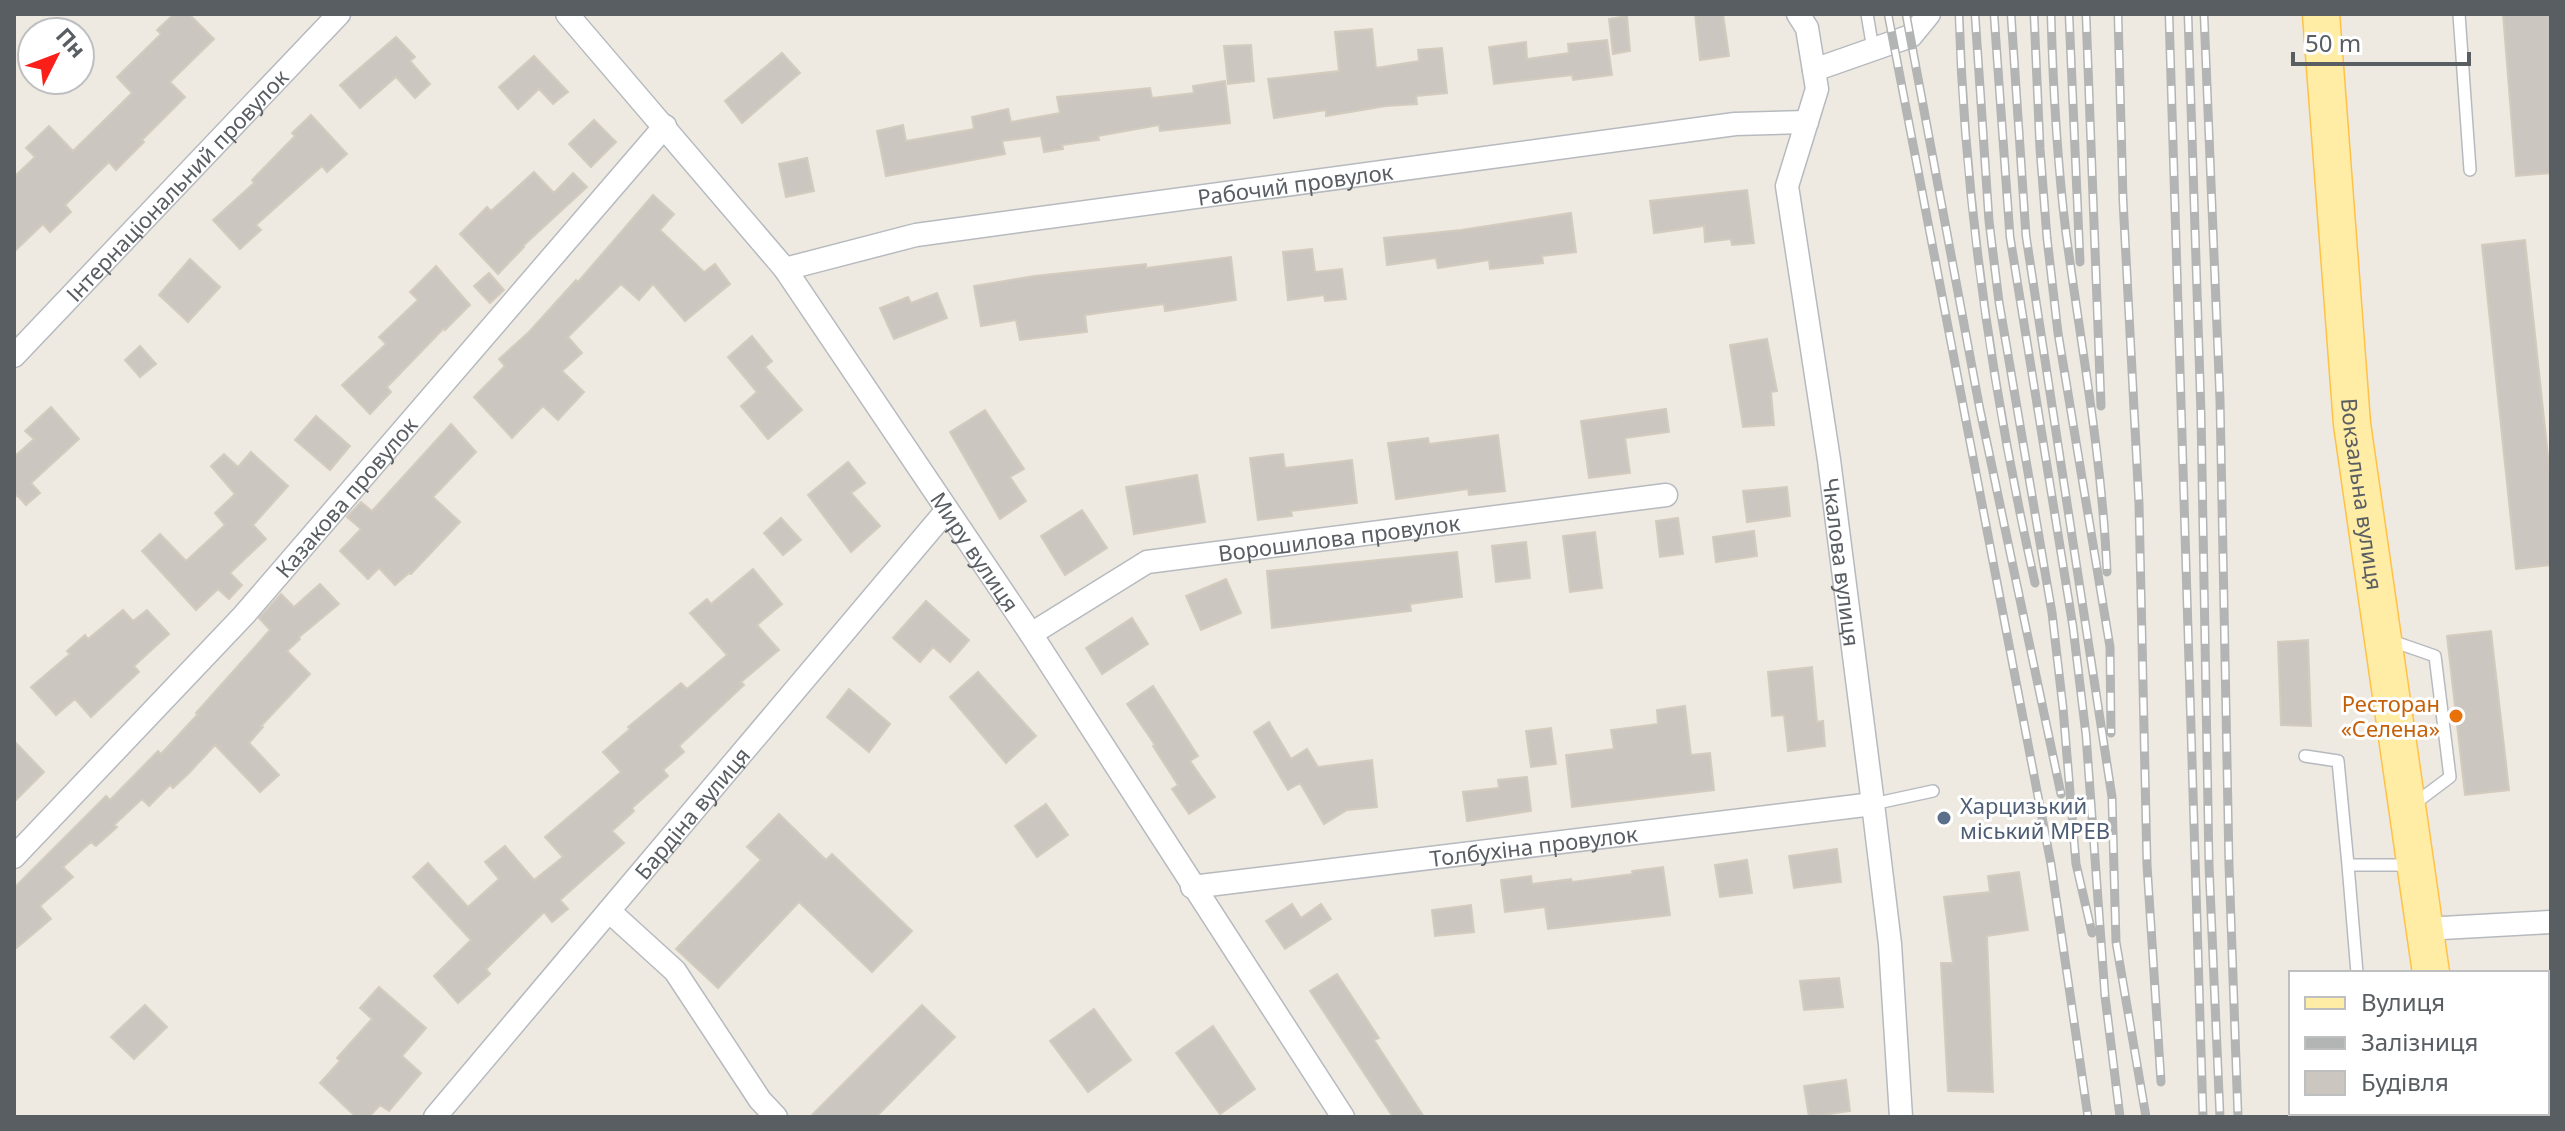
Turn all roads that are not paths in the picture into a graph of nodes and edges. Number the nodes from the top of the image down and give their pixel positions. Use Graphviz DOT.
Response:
graph roads {
  1 [pos="339,14"];
  2 [pos="567,14"];
  3 [pos="1798,14"];
  4 [pos="1867,14"];
  5 [pos="1929,14"];
  6 [pos="2321,14"];
  7 [pos="2459,14"];
  8 [pos="1873,49"];
  9 [pos="1814,70"];
  10 [pos="1807,122"];
  11 [pos="665,126"];
  12 [pos="2470,170"];
  13 [pos="785,269"];
  14 [pos="14,356"];
  15 [pos="1666,495"];
  16 [pos="947,510"];
  17 [pos="1031,634"];
  18 [pos="2383,638"];
  19 [pos="2305,756"];
  20 [pos="1933,791"];
  21 [pos="1873,804"];
  22 [pos="2407,809"];
  23 [pos="14,857"];
  24 [pos="2348,865"];
  25 [pos="2416,865"];
  26 [pos="1192,887"];
  27 [pos="609,911"];
  28 [pos="2551,922"];
  29 [pos="2424,929"];
  30 [pos="2357,971"];
  31 [pos="2431,971"];
  32 [pos="435,1117"];
  33 [pos="776,1117"];
  34 [pos="1343,1117"];
  35 [pos="1901,1117"];
  1 -- 14 [label="street, Інтернаціональний провулок"];
  2 -- 11 [label="street, Миру вулиця"];
  3 -- 9 [label="street, Чкалова вулиця"];
  4 -- 8 [label="lane"];
  5 -- 8 [label="street"];
  6 -- 18 [label="main road, Вокзальна вулиця"];
  7 -- 12 [label="lane"];
  8 -- 9 [label="street"];
  9 -- 10 [label="street, Чкалова вулиця"];
  10 -- 13 [label="street, Рабочий провулок"];
  10 -- 21 [label="street, Чкалова вулиця"];
  11 -- 13 [label="street, Миру вулиця"];
  11 -- 23 [label="street, Казакова провулок"];
  13 -- 16 [label="street, Миру вулиця"];
  15 -- 17 [label="street, Ворошилова провулок"];
  16 -- 17 [label="street, Миру вулиця"];
  16 -- 27 [label="street, Бардіна вулиця"];
  17 -- 26 [label="street, Миру вулиця"];
  18 -- 22 [label="main road, Вокзальна вулиця"];
  18 -- 22 [label="lane"];
  19 -- 24 [label="lane"];
  20 -- 21 [label="lane"];
  21 -- 26 [label="street, Толбухіна провулок"];
  21 -- 35 [label="street, Чкалова вулиця"];
  22 -- 25 [label="main road, Вокзальна вулиця"];
  24 -- 25 [label="lane"];
  24 -- 30 [label="lane"];
  25 -- 29 [label="main road, Вокзальна вулиця"];
  26 -- 34 [label="street, Миру вулиця"];
  27 -- 32 [label="street, Бардіна вулиця"];
  27 -- 33 [label="street"];
  28 -- 29 [label="street"];
  29 -- 31 [label="main road, Вокзальна вулиця"];
}
